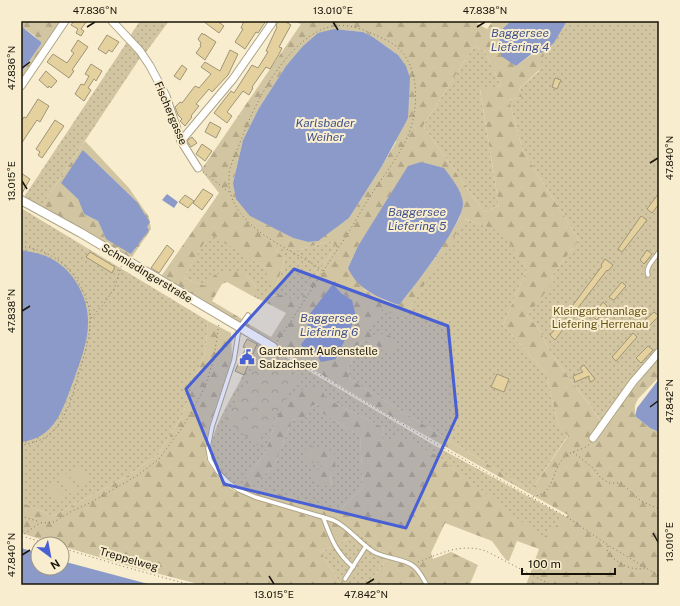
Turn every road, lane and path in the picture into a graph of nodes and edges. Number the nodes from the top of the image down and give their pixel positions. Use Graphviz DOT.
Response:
graph roads {
  1 [pos="65,21"];
  2 [pos="112,21"];
  3 [pos="272,23"];
  4 [pos="21,86"];
  5 [pos="181,141"];
  6 [pos="198,168"];
  7 [pos="230,192"];
  8 [pos="21,200"];
  9 [pos="21,246"];
  10 [pos="658,253"];
  11 [pos="123,258"];
  12 [pos="323,270"];
  13 [pos="648,275"];
  14 [pos="248,315"];
  15 [pos="220,317"];
  16 [pos="90,318"];
  17 [pos="239,328"];
  18 [pos="273,347"];
  19 [pos="659,352"];
  20 [pos="594,438"];
  21 [pos="589,445"];
  22 [pos="21,446"];
  23 [pos="573,452"];
  24 [pos="532,497"];
  25 [pos="659,509"];
  26 [pos="21,516"];
  27 [pos="323,517"];
  28 [pos="40,523"];
  29 [pos="21,536"];
  30 [pos="608,545"];
  31 [pos="366,546"];
  32 [pos="70,550"];
  33 [pos="412,565"];
  34 [pos="353,567"];
  35 [pos="646,568"];
  36 [pos="659,576"];
  37 [pos="345,579"];
  38 [pos="191,585"];
  39 [pos="427,585"];
  40 [pos="551,585"];
  1 -- 4 [label="street"];
  2 -- 5 [label="street, Fischergasse"];
  3 -- 5 [label="street"];
  5 -- 6 [label="street, Fischergasse"];
  6 -- 7 [label="path"];
  7 -- 12 [label="path"];
  7 -- 12 [label="path"];
  8 -- 11 [label="street, Schmiedingerstraße"];
  9 -- 16 [label="path"];
  10 -- 13 [label="lane"];
  11 -- 15 [label="street, Schmiedingerstraße"];
  11 -- 16 [label="path"];
  12 -- 18 [label="path"];
  14 -- 17 [label="lane"];
  15 -- 17 [label="street, Schmiedingerstraße"];
  15 -- 28 [label="path"];
  16 -- 22 [label="path"];
  17 -- 18 [label="street, Schmiedingerstraße"];
  17 -- 27 [label="lane"];
  18 -- 24 [label="path"];
  19 -- 20 [label="street"];
  21 -- 23 [label="path"];
  23 -- 24 [label="path"];
  23 -- 25 [label="path"];
  24 -- 30 [label="path"];
  26 -- 28 [label="path"];
  27 -- 31 [label="lane"];
  27 -- 34 [label="lane"];
  28 -- 29 [label="path"];
  30 -- 35 [label="path"];
  30 -- 35 [label="path"];
  31 -- 33 [label="lane"];
  31 -- 34 [label="lane"];
  32 -- 38 [label="path, Treppelweg"];
  33 -- 39 [label="lane"];
  33 -- 40 [label="path"];
  34 -- 37 [label="lane"];
  35 -- 36 [label="path"];
}
